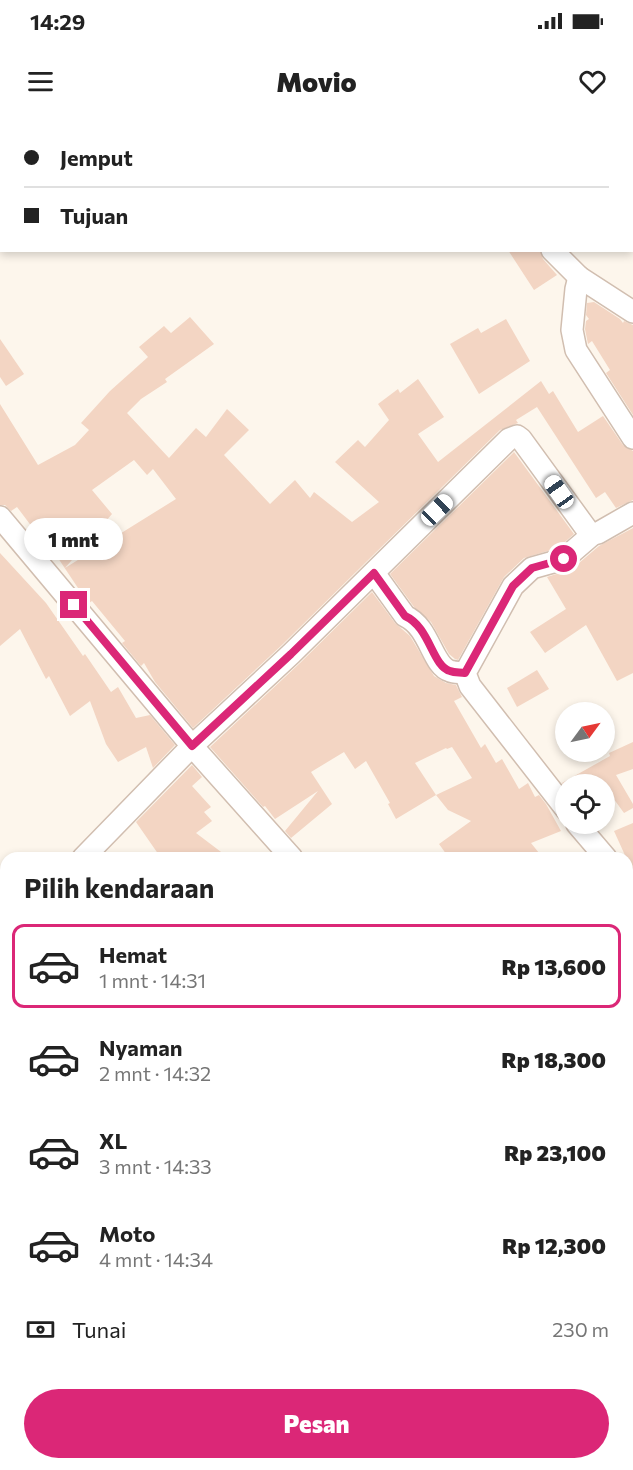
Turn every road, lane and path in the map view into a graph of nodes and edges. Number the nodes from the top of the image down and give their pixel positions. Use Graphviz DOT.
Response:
graph roads {
  1 [pos="554,252"];
  2 [pos="579,277"];
  3 [pos="633,312"];
  4 [pos="633,438"];
  5 [pos="633,513"];
  6 [pos="0,517"];
  7 [pos="593,534"];
  8 [pos="374,573"];
  9 [pos="465,673"];
  10 [pos="192,746"];
  11 [pos="555,795"];
  12 [pos="586,834"];
  13 [pos="88,852"];
  14 [pos="287,852"];
  15 [pos="601,852"];
  1 -- 2 [label="street"];
  2 -- 3 [label="street"];
  2 -- 4 [label="street"];
  5 -- 7 [label="street"];
  6 -- 10 [label="street"];
  7 -- 8 [label="street"];
  7 -- 9 [label="street"];
  8 -- 9 [label="street"];
  8 -- 10 [label="street"];
  9 -- 11 [label="street"];
  10 -- 13 [label="street"];
  10 -- 14 [label="street"];
  12 -- 15 [label="street"];
}
